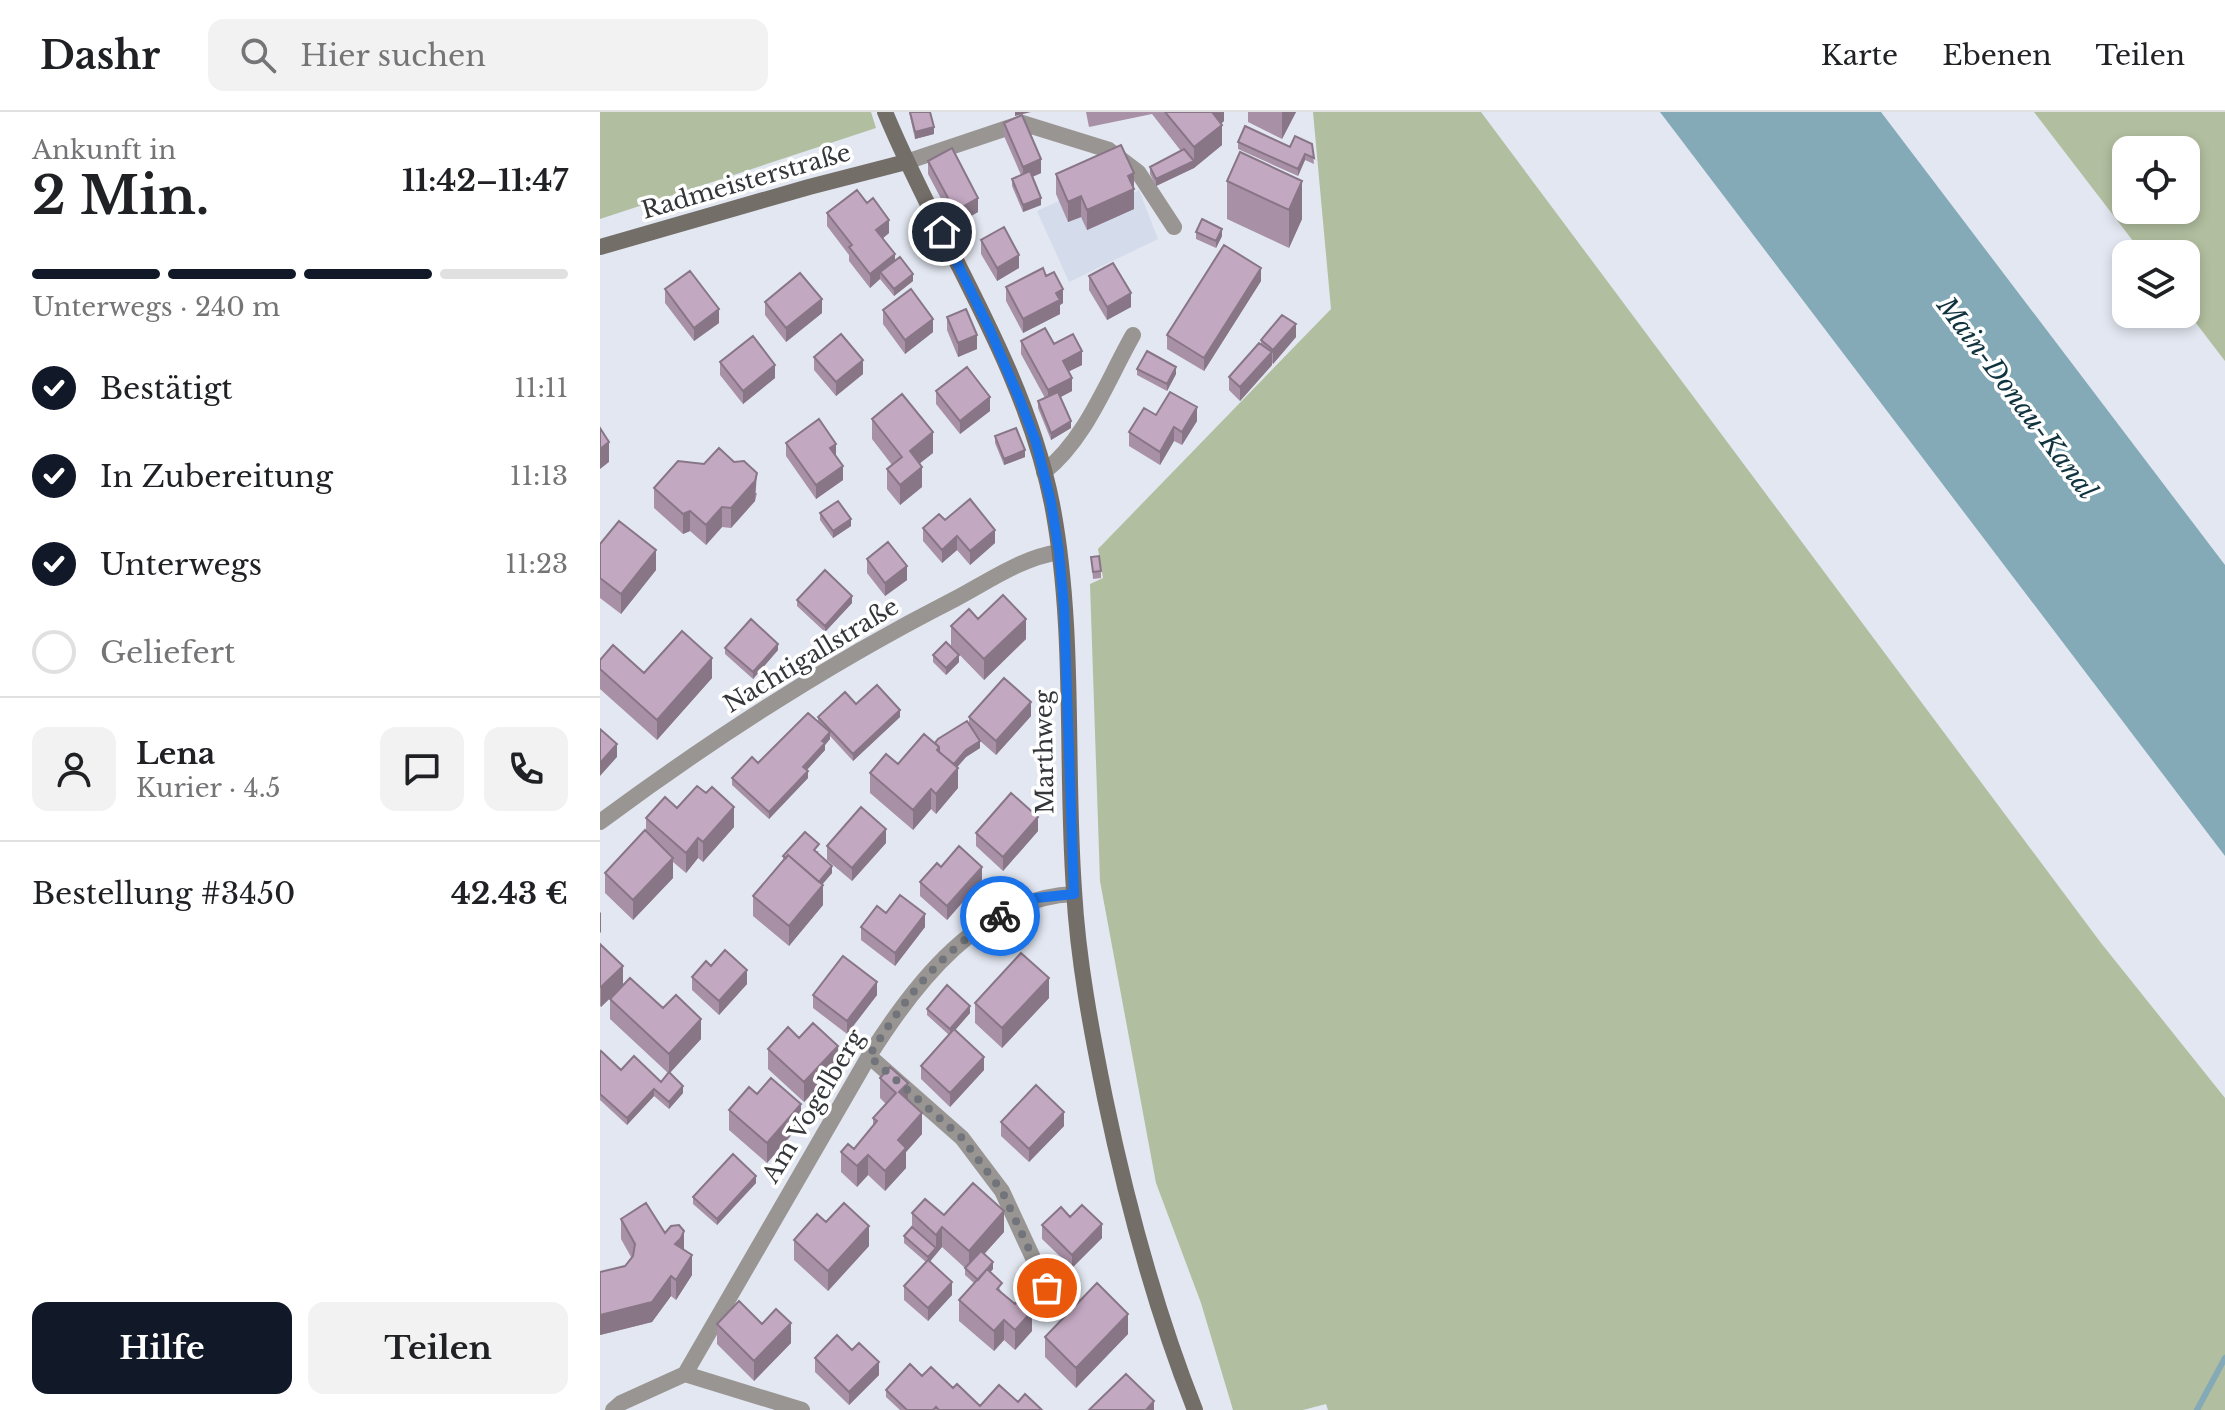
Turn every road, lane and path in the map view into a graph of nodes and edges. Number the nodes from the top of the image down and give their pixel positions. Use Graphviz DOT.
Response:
graph roads {
  1 [pos="885,112"];
  2 [pos="906,162"];
  3 [pos="1174,227"];
  4 [pos="600,247"];
  5 [pos="1133,335"];
  6 [pos="1044,472"];
  7 [pos="1059,552"];
  8 [pos="600,822"];
  9 [pos="1074,894"];
  10 [pos="869,1056"];
  11 [pos="1046,1310"];
  12 [pos="685,1374"];
  13 [pos="613,1410"];
  14 [pos="802,1410"];
  15 [pos="1195,1410"];
  1 -- 2 [label="main road, Marthweg"];
  2 -- 3 [label="street"];
  2 -- 4 [label="main road, Radmeisterstraße"];
  2 -- 6 [label="main road, Marthweg"];
  5 -- 6 [label="street"];
  6 -- 7 [label="main road, Marthweg"];
  7 -- 8 [label="street, Nachtigallstraße"];
  7 -- 9 [label="main road, Marthweg"];
  9 -- 10 [label="street, Am Vogelberg"];
  9 -- 15 [label="main road, Marthweg"];
  10 -- 11 [label="street"];
  10 -- 12 [label="street, Am Vogelberg"];
  12 -- 13 [label="street"];
  12 -- 14 [label="street"];
}
